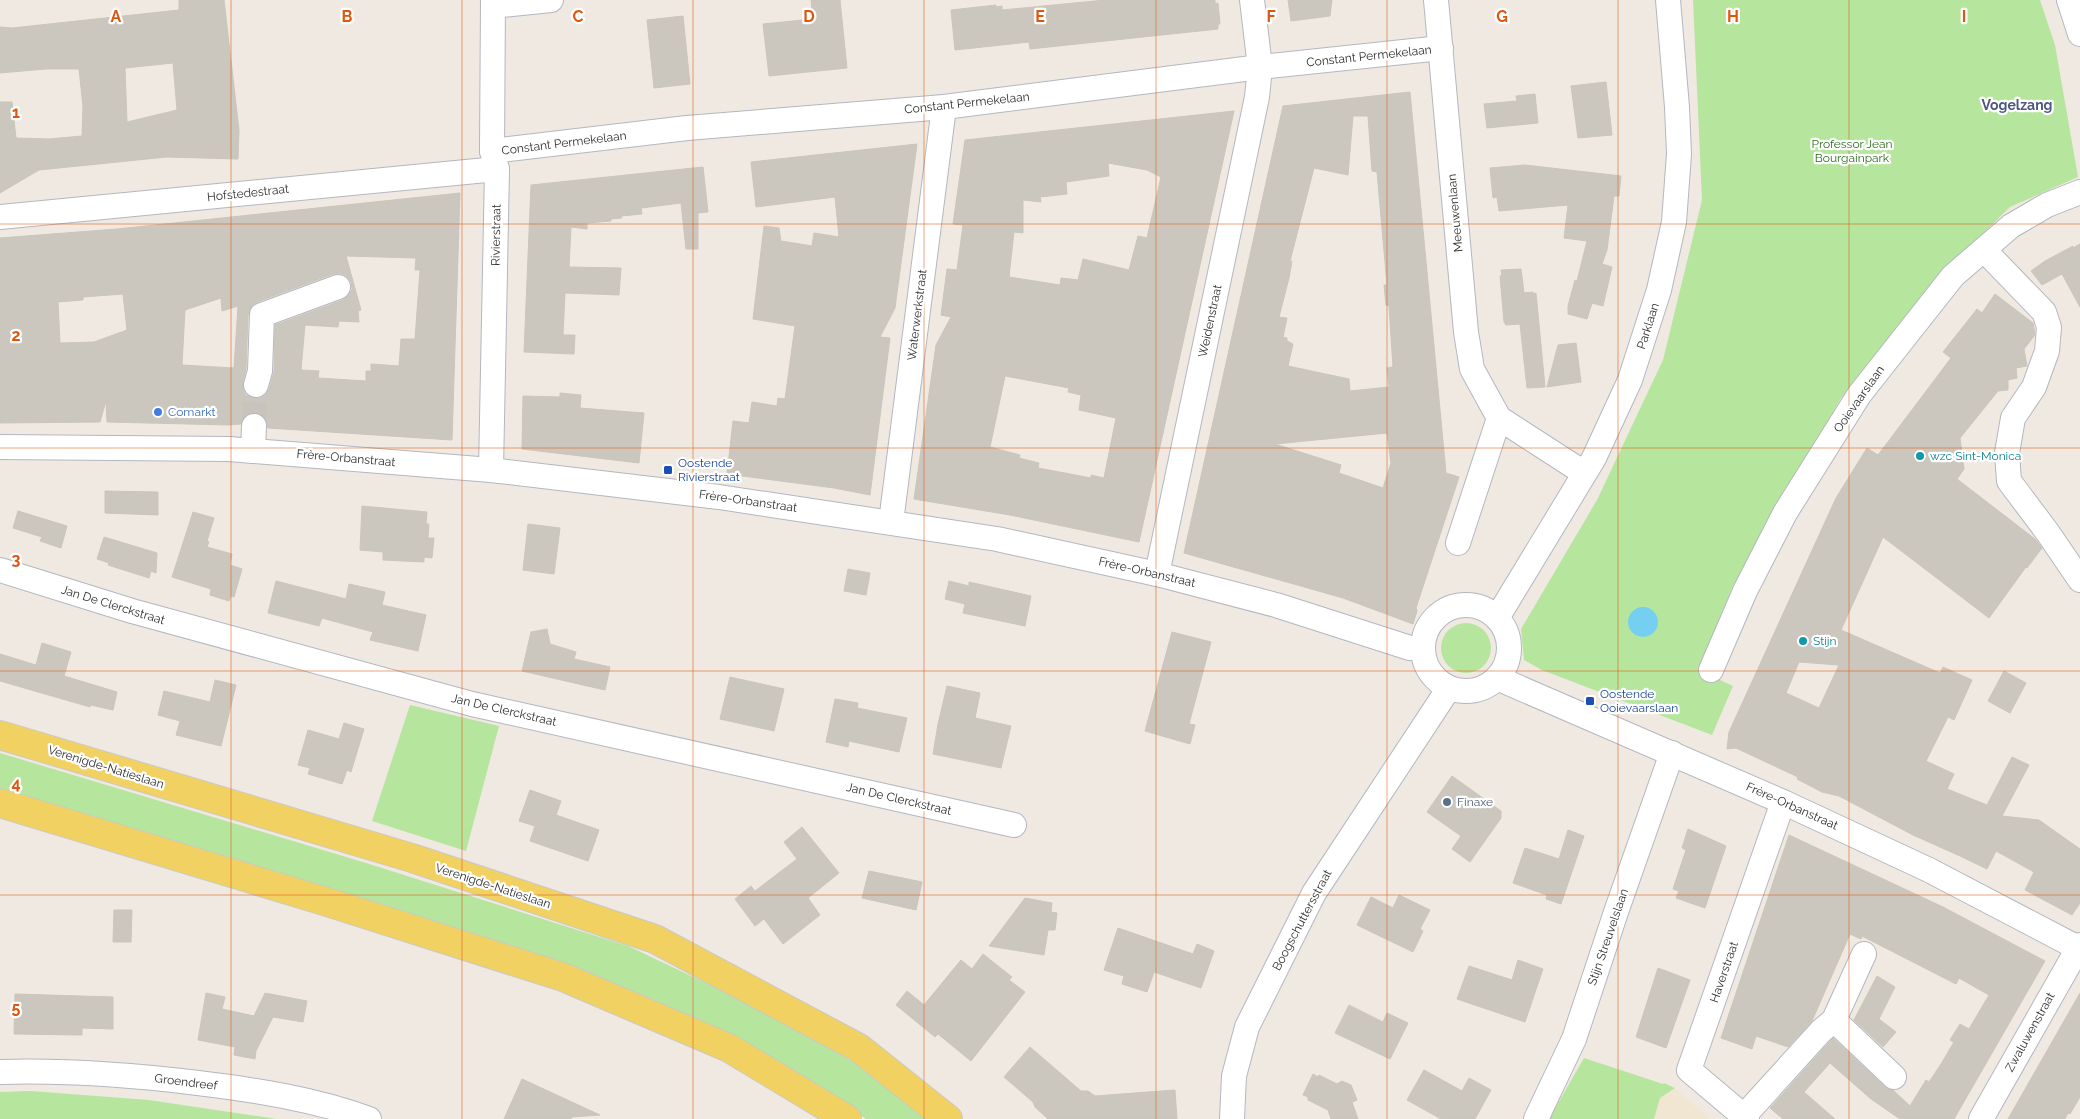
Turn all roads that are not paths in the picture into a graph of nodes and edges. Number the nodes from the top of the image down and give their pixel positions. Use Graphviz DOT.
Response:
graph roads {
  1 [pos="551,0"];
  2 [pos="1252,0"];
  3 [pos="1436,0"];
  4 [pos="1668,0"];
  5 [pos="2069,0"];
  6 [pos="493,3"];
  7 [pos="2080,33"];
  8 [pos="1441,48"];
  9 [pos="1260,68"];
  10 [pos="944,107"];
  11 [pos="494,160"];
  12 [pos="2080,192"];
  13 [pos="0,218"];
  14 [pos="1984,250"];
  15 [pos="338,287"];
  16 [pos="256,386"];
  17 [pos="1499,418"];
  18 [pos="254,426"];
  19 [pos="0,447"];
  20 [pos="253,451"];
  21 [pos="491,470"];
  22 [pos="1584,473"];
  23 [pos="890,522"];
  24 [pos="1458,543"];
  25 [pos="0,570"];
  26 [pos="1157,574"];
  27 [pos="2080,580"];
  28 [pos="1497,618"];
  29 [pos="1422,648"];
  30 [pos="1711,670"];
  31 [pos="1497,678"];
  32 [pos="1449,688"];
  33 [pos="0,735"];
  34 [pos="1672,753"];
  35 [pos="1783,802"];
  36 [pos="0,803"];
  37 [pos="1014,825"];
  38 [pos="2079,947"];
  39 [pos="1864,954"];
  40 [pos="1834,1020"];
  41 [pos="0,1072"];
  42 [pos="1894,1078"];
  43 [pos="1746,1118"];
  44 [pos="369,1119"];
  45 [pos="847,1119"];
  46 [pos="948,1119"];
  47 [pos="1232,1119"];
  48 [pos="1536,1119"];
  49 [pos="1981,1119"];
  1 -- 6 [label="street"];
  2 -- 9 [label="street, Weidenstraat"];
  3 -- 8 [label="street, Meeuwenlaan"];
  4 -- 22 [label="street, Parklaan"];
  5 -- 7 [label="street"];
  6 -- 11 [label="street, Rivierstraat"];
  8 -- 9 [label="street, Constant Permekelaan"];
  8 -- 17 [label="street, Meeuwenlaan"];
  9 -- 10 [label="street, Constant Permekelaan"];
  9 -- 26 [label="street, Weidenstraat"];
  10 -- 11 [label="street, Constant Permekelaan"];
  10 -- 23 [label="street, Waterwerkstraat"];
  11 -- 13 [label="street, Hofstedestraat"];
  11 -- 21 [label="street, Rivierstraat"];
  12 -- 14 [label="street, Ooievaarslaan"];
  14 -- 27 [label="street"];
  14 -- 30 [label="street, Ooievaarslaan"];
  15 -- 16 [label="street"];
  17 -- 22 [label="street, Meeuwenlaan"];
  17 -- 24 [label="street"];
  18 -- 20 [label="street"];
  19 -- 20 [label="street, Frère-Orbanstraat"];
  20 -- 21 [label="street, Frère-Orbanstraat"];
  21 -- 23 [label="street, Frère-Orbanstraat"];
  22 -- 28 [label="street, Parklaan"];
  23 -- 26 [label="street, Frère-Orbanstraat"];
  25 -- 37 [label="street, Jan De Clerckstraat"];
  26 -- 29 [label="street, Frère-Orbanstraat"];
  28 -- 29 [label="street"];
  28 -- 31 [label="street"];
  29 -- 32 [label="street"];
  31 -- 32 [label="street"];
  31 -- 34 [label="street, Frère-Orbanstraat"];
  32 -- 47 [label="street, Boogschuttersstraat"];
  33 -- 46 [label="main road, Verenigde-Natieslaan"];
  34 -- 35 [label="street, Frère-Orbanstraat"];
  34 -- 48 [label="street, Stijn Streuvelslaan"];
  35 -- 38 [label="street, Frère-Orbanstraat"];
  35 -- 43 [label="street, Haverstraat"];
  36 -- 45 [label="main road"];
  38 -- 49 [label="street, Zwaluwenstraat"];
  39 -- 40 [label="street"];
  40 -- 42 [label="street"];
  40 -- 43 [label="street"];
  41 -- 44 [label="street, Groendreef"];
}
